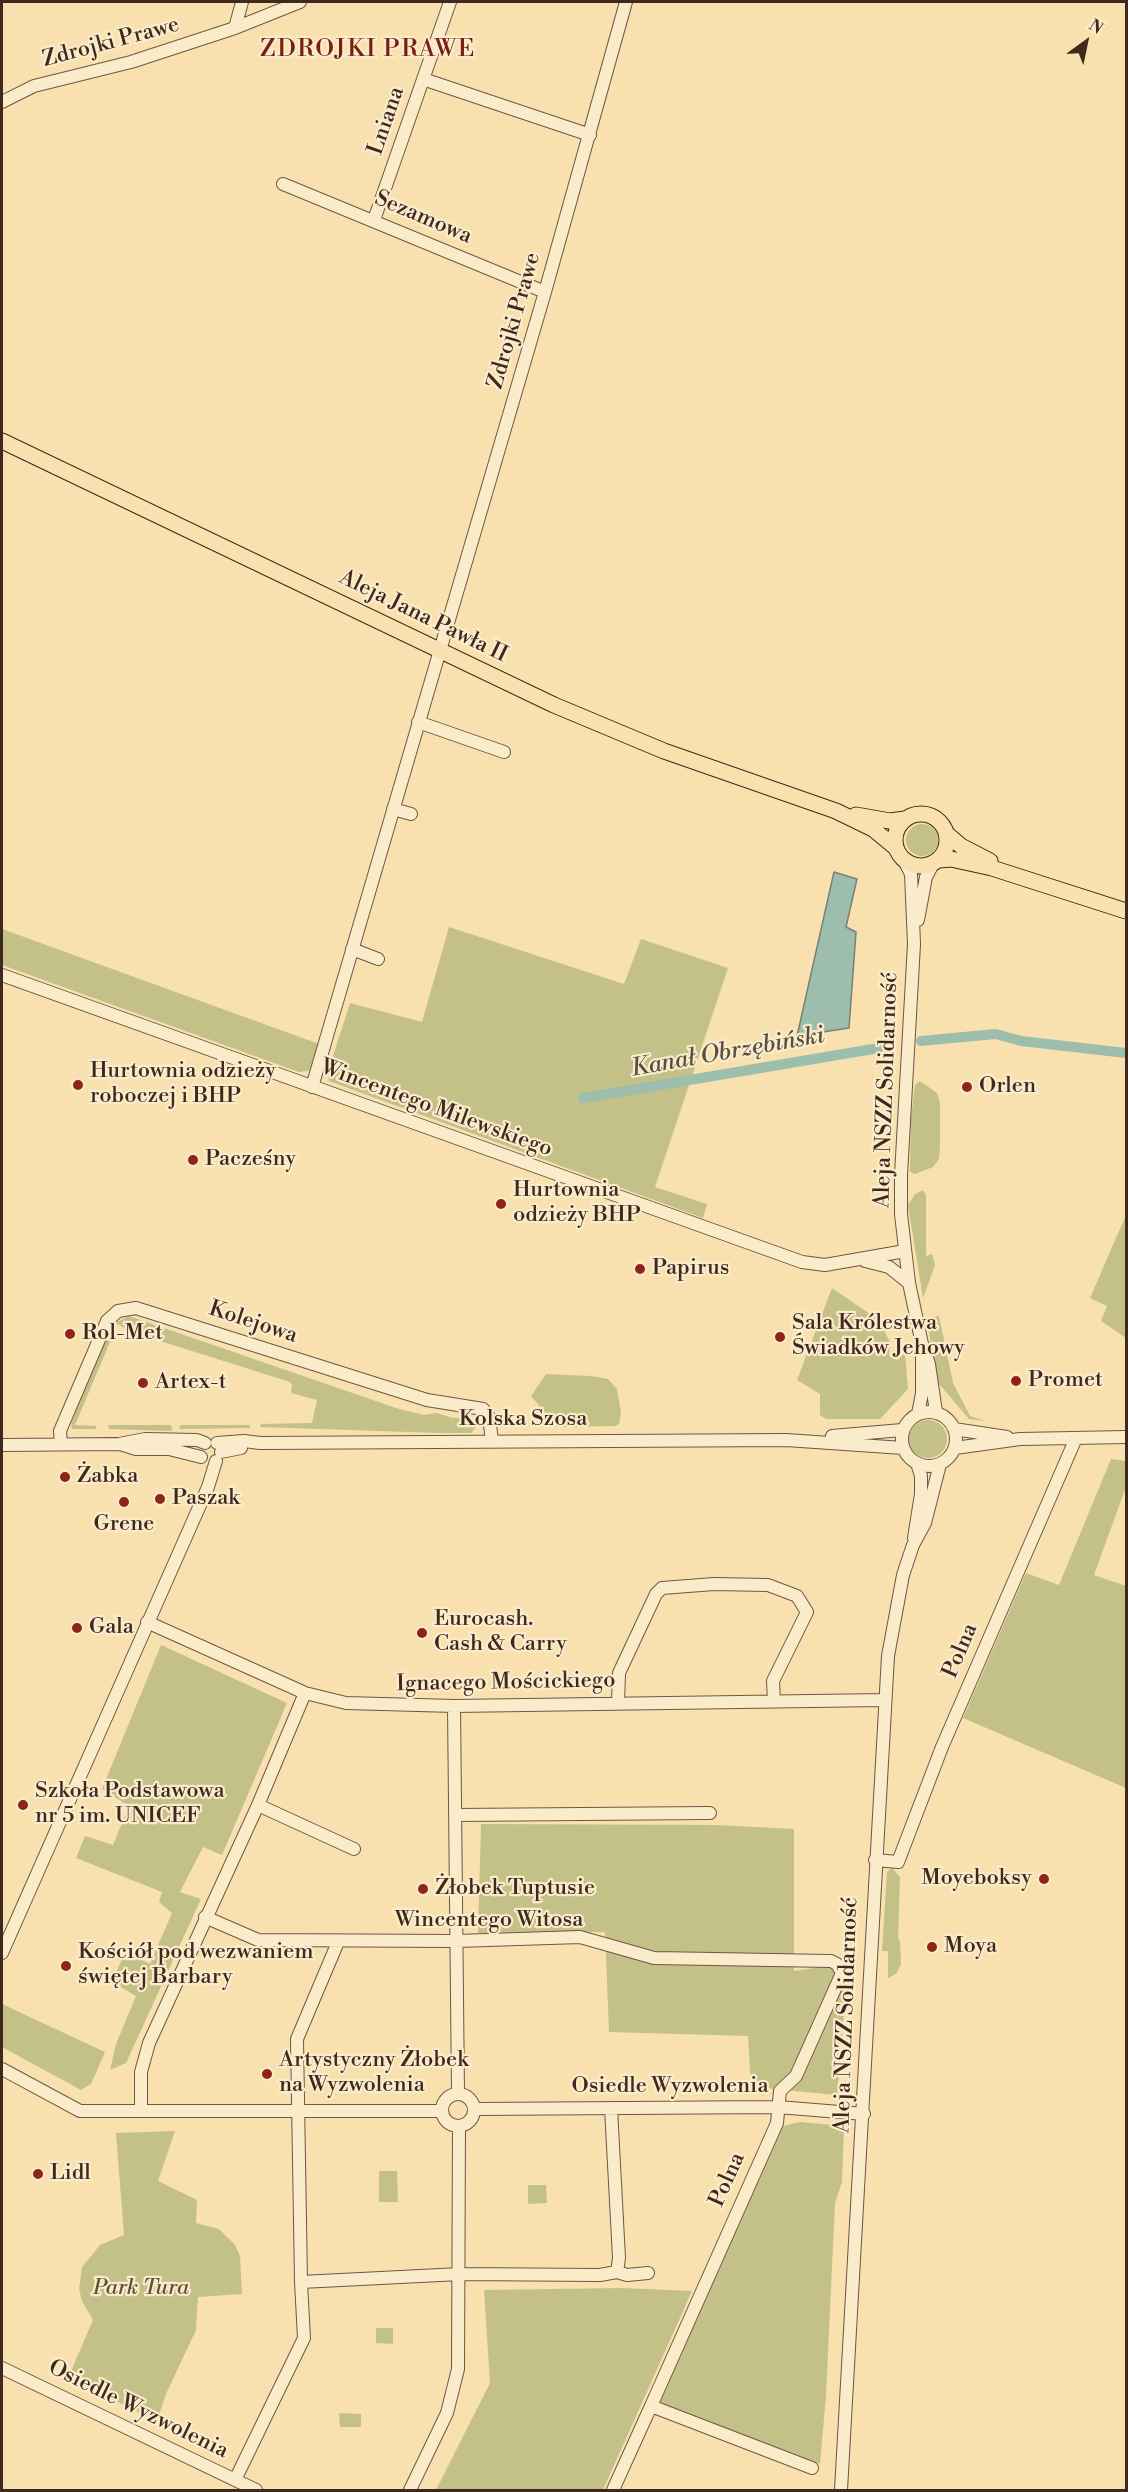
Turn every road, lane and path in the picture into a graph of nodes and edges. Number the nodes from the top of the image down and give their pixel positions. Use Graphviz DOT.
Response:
graph roads {
  1 [pos="242,2"];
  2 [pos="300,2"];
  3 [pos="450,2"];
  4 [pos="626,2"];
  5 [pos="235,28"];
  6 [pos="423,79"];
  7 [pos="2,102"];
  8 [pos="590,135"];
  9 [pos="284,184"];
  10 [pos="374,220"];
  11 [pos="545,292"];
  12 [pos="2,441"];
  13 [pos="439,650"];
  14 [pos="418,722"];
  15 [pos="504,752"];
  16 [pos="393,809"];
  17 [pos="836,811"];
  18 [pos="411,814"];
  19 [pos="905,819"];
  20 [pos="947,834"];
  21 [pos="896,848"];
  22 [pos="905,862"];
  23 [pos="936,862"];
  24 [pos="1034,880"];
  25 [pos="1126,911"];
  26 [pos="914,945"];
  27 [pos="352,949"];
  28 [pos="378,959"];
  29 [pos="2,975"];
  30 [pos="312,1087"];
  31 [pos="905,1251"];
  32 [pos="861,1261"];
  33 [pos="909,1282"];
  34 [pos="922,1344"];
  35 [pos="936,1412"];
  36 [pos="918,1414"];
  37 [pos="954,1429"];
  38 [pos="902,1430"];
  39 [pos="1126,1437"];
  40 [pos="1076,1438"];
  41 [pos="1020,1439"];
  42 [pos="786,1440"];
  43 [pos="492,1441"];
  44 [pos="61,1444"];
  45 [pos="2,1445"];
  46 [pos="903,1448"];
  47 [pos="955,1448"];
  48 [pos="211,1453"];
  49 [pos="917,1463"];
  50 [pos="940,1464"];
  51 [pos="913,1545"];
  52 [pos="147,1622"];
  53 [pos="305,1693"];
  54 [pos="883,1700"];
  55 [pos="774,1701"];
  56 [pos="618,1702"];
  57 [pos="454,1706"];
  58 [pos="258,1805"];
  59 [pos="710,1813"];
  60 [pos="456,1815"];
  61 [pos="354,1849"];
  62 [pos="875,1860"];
  63 [pos="206,1917"];
  64 [pos="457,1941"];
  65 [pos="338,1942"];
  66 [pos="2,1953"];
  67 [pos="842,1973"];
  68 [pos="2,2069"];
  69 [pos="458,2093"];
  70 [pos="778,2107"];
  71 [pos="611,2108"];
  72 [pos="475,2109"];
  73 [pos="298,2110"];
  74 [pos="141,2111"];
  75 [pos="442,2111"];
  76 [pos="864,2114"];
  77 [pos="459,2126"];
  78 [pos="617,2272"];
  79 [pos="648,2273"];
  80 [pos="460,2274"];
  81 [pos="301,2282"];
  82 [pos="2,2368"];
  83 [pos="651,2406"];
  84 [pos="812,2468"];
  85 [pos="235,2480"];
  86 [pos="256,2490"];
  87 [pos="410,2490"];
  88 [pos="613,2490"];
  89 [pos="841,2490"];
  1 -- 5 [label="street"];
  2 -- 5 [label="street, Zdrojki Prawe"];
  3 -- 6 [label="street, Lniana"];
  4 -- 8 [label="street, Zdrojki Prawe"];
  5 -- 7 [label="street, Zdrojki Prawe"];
  6 -- 8 [label="street"];
  6 -- 10 [label="street, Lniana"];
  8 -- 11 [label="street, Zdrojki Prawe"];
  9 -- 10 [label="street, Sezamowa"];
  10 -- 11 [label="street, Sezamowa"];
  11 -- 13 [label="street, Zdrojki Prawe"];
  12 -- 13 [label="main road, Aleja Jana Pawła II"];
  13 -- 14 [label="street, Zdrojki Prawe"];
  13 -- 17 [label="main road, Aleja Jana Pawła II"];
  14 -- 15 [label="street"];
  14 -- 16 [label="street, Zdrojki Prawe"];
  16 -- 18 [label="street"];
  16 -- 27 [label="street, Zdrojki Prawe"];
  17 -- 19 [label="main road, Aleja Jana Pawła II"];
  17 -- 21 [label="main road, Aleja Jana Pawła II"];
  19 -- 20 [label="main road"];
  19 -- 21 [label="main road"];
  20 -- 23 [label="main road"];
  20 -- 24 [label="main road"];
  21 -- 22 [label="main road"];
  22 -- 23 [label="main road"];
  22 -- 26 [label="street, Aleja NSZZ Solidarność"];
  23 -- 24 [label="main road"];
  23 -- 26 [label="street, Aleja NSZZ Solidarność"];
  24 -- 25 [label="main road"];
  26 -- 31 [label="street, Aleja NSZZ Solidarność"];
  27 -- 28 [label="street"];
  27 -- 30 [label="street, Zdrojki Prawe"];
  29 -- 30 [label="street, Wincentego Milewskiego"];
  30 -- 32 [label="street, Wincentego Milewskiego"];
  31 -- 32 [label="street, Wincentego Milewskiego"];
  31 -- 33 [label="street, Aleja NSZZ Solidarność"];
  32 -- 33 [label="street, Wincentego Milewskiego"];
  33 -- 34 [label="street, Aleja NSZZ Solidarność"];
  34 -- 35 [label="street, Aleja NSZZ Solidarność"];
  34 -- 36 [label="street, Aleja NSZZ Solidarność"];
  35 -- 36 [label="street"];
  35 -- 37 [label="street"];
  36 -- 38 [label="street"];
  37 -- 41 [label="street"];
  37 -- 47 [label="street"];
  38 -- 42 [label="street, Kolska Szosa"];
  38 -- 46 [label="street"];
  39 -- 40 [label="street"];
  40 -- 41 [label="street"];
  40 -- 62 [label="street, Polna"];
  41 -- 47 [label="street"];
  42 -- 43 [label="street, Kolska Szosa"];
  42 -- 46 [label="street, Kolska Szosa"];
  43 -- 44 [label="street, Kolejowa"];
  43 -- 48 [label="street, Kolska Szosa"];
  44 -- 45 [label="street, Kolska Szosa"];
  44 -- 48 [label="street, Kolska Szosa"];
  46 -- 49 [label="street"];
  47 -- 50 [label="street"];
  48 -- 52 [label="street"];
  49 -- 50 [label="street"];
  49 -- 51 [label="street, Aleja NSZZ Solidarność"];
  50 -- 51 [label="street, Aleja NSZZ Solidarność"];
  51 -- 54 [label="street, Aleja NSZZ Solidarność"];
  52 -- 53 [label="street, Ignacego Mościckiego"];
  52 -- 66 [label="street"];
  53 -- 57 [label="street, Ignacego Mościckiego"];
  53 -- 58 [label="street"];
  54 -- 55 [label="street, Ignacego Mościckiego"];
  54 -- 62 [label="street, Aleja NSZZ Solidarność"];
  55 -- 56 [label="street, Ignacego Mościckiego"];
  55 -- 56 [label="street"];
  56 -- 57 [label="street, Ignacego Mościckiego"];
  57 -- 60 [label="street"];
  58 -- 61 [label="street"];
  58 -- 63 [label="street"];
  59 -- 60 [label="street"];
  60 -- 64 [label="street"];
  62 -- 76 [label="street, Aleja NSZZ Solidarność"];
  63 -- 65 [label="street, Wincentego Witosa"];
  63 -- 74 [label="street"];
  64 -- 65 [label="street, Wincentego Witosa"];
  64 -- 67 [label="street, Wincentego Witosa"];
  64 -- 69 [label="street"];
  65 -- 73 [label="street"];
  67 -- 70 [label="street, Polna"];
  68 -- 74 [label="street"];
  69 -- 72 [label="street"];
  69 -- 75 [label="street"];
  70 -- 71 [label="street, Osiedle Wyzwolenia"];
  70 -- 76 [label="street, Osiedle Wyzwolenia"];
  70 -- 83 [label="street, Polna"];
  71 -- 72 [label="street, Osiedle Wyzwolenia"];
  71 -- 78 [label="street"];
  72 -- 77 [label="street"];
  73 -- 74 [label="street"];
  73 -- 75 [label="street"];
  73 -- 81 [label="street"];
  75 -- 77 [label="street"];
  76 -- 89 [label="street, Aleja NSZZ Solidarność"];
  77 -- 80 [label="street"];
  78 -- 79 [label="street"];
  78 -- 80 [label="street"];
  80 -- 81 [label="street"];
  80 -- 87 [label="street"];
  81 -- 85 [label="street"];
  82 -- 85 [label="street, Osiedle Wyzwolenia"];
  83 -- 84 [label="street"];
  83 -- 88 [label="street, Polna"];
  85 -- 86 [label="street, Osiedle Wyzwolenia"];
}
